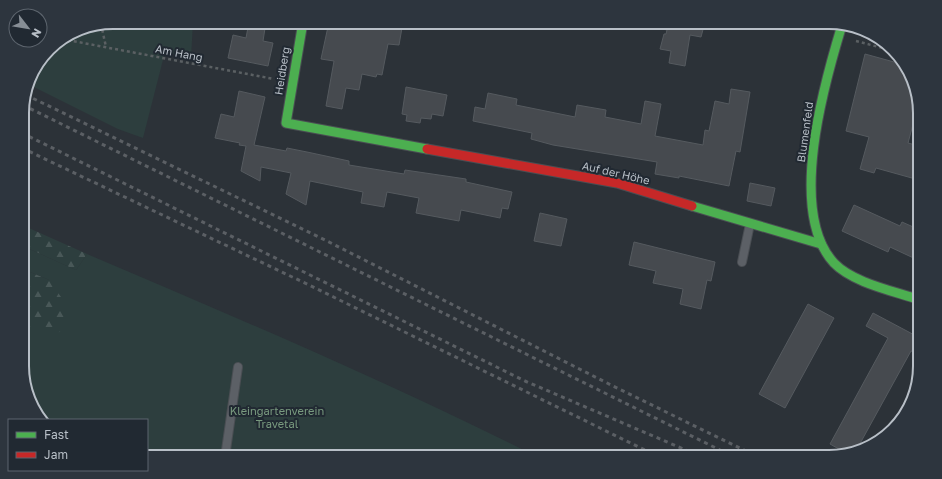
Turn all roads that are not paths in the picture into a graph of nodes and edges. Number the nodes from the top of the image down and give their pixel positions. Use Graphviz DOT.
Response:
graph roads {
  1 [pos="302,29"];
  2 [pos="840,30"];
  3 [pos="286,123"];
  4 [pos="751,223"];
  5 [pos="821,244"];
  6 [pos="742,262"];
  7 [pos="913,298"];
  8 [pos="238,367"];
  9 [pos="226,450"];
  1 -- 3 [label="street, Heidberg"];
  2 -- 5 [label="street, Blumenfeld"];
  3 -- 4 [label="street, Auf der Höhe"];
  4 -- 5 [label="street, Auf der Höhe"];
  4 -- 6 [label="lane"];
  5 -- 7 [label="street"];
  8 -- 9 [label="lane"];
}
